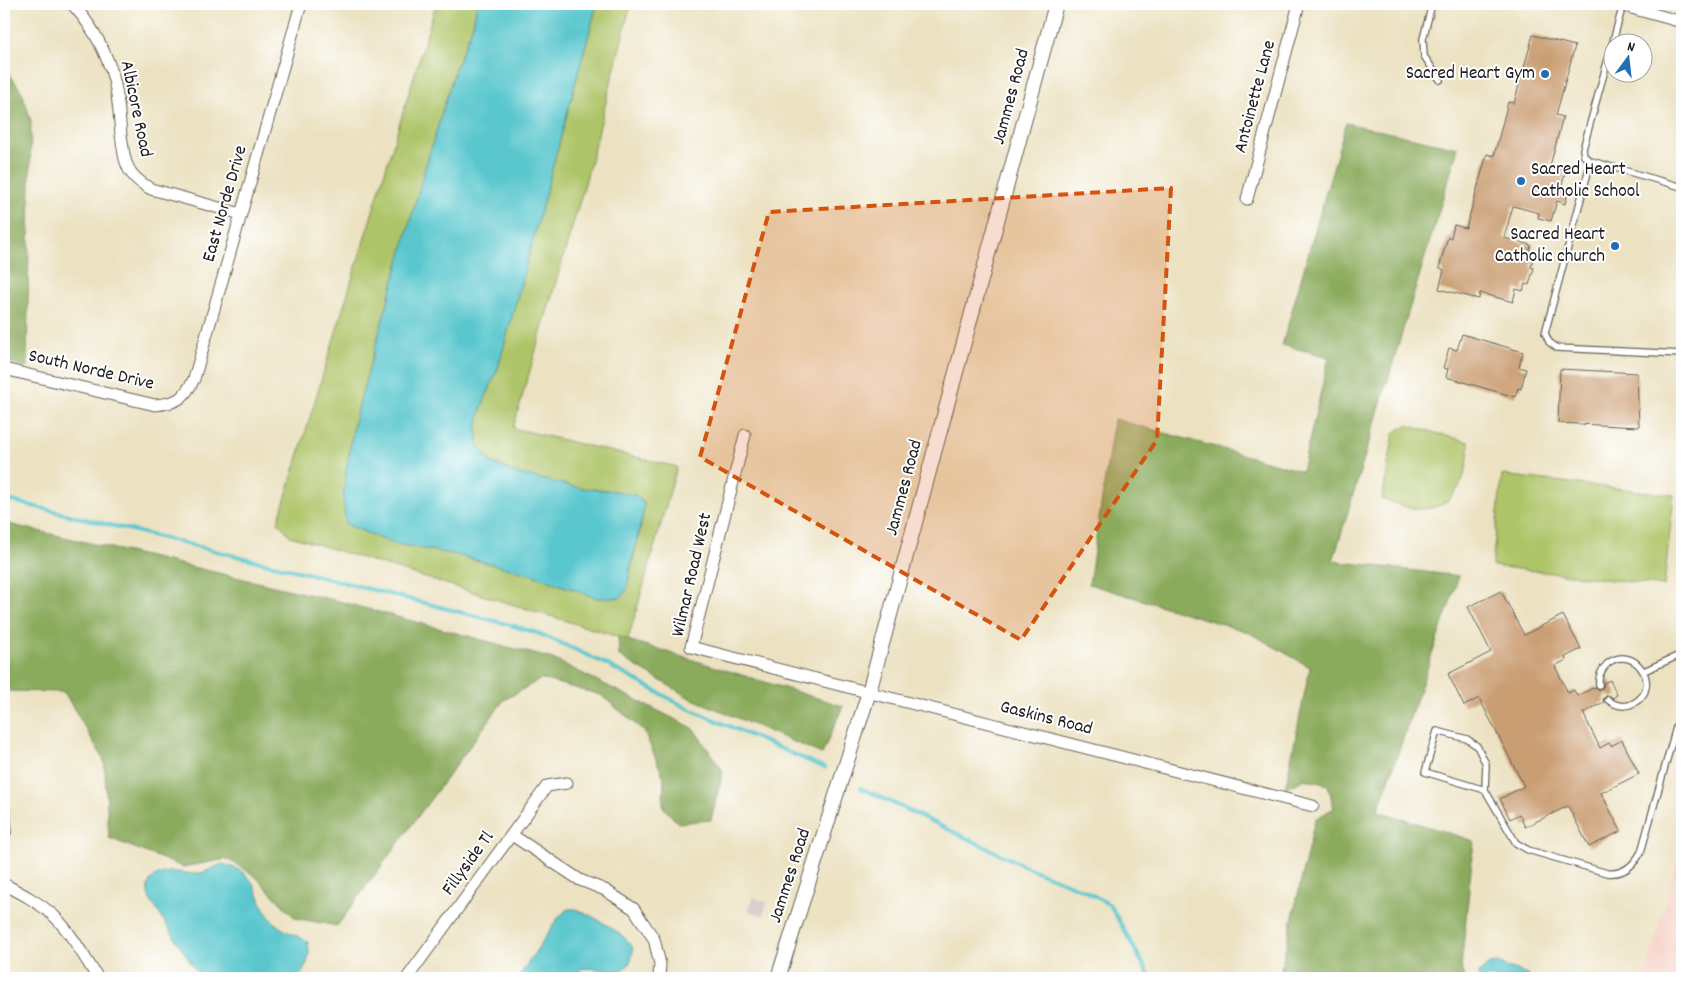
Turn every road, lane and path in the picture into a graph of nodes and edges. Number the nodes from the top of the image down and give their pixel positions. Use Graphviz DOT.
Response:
graph roads {
  1 [pos="73,4"];
  2 [pos="301,4"];
  3 [pos="1056,4"];
  4 [pos="1299,4"];
  5 [pos="1432,4"];
  6 [pos="1620,5"];
  7 [pos="1682,22"];
  8 [pos="1440,80"];
  9 [pos="1591,161"];
  10 [pos="1682,188"];
  11 [pos="1247,199"];
  12 [pos="241,214"];
  13 [pos="1682,354"];
  14 [pos="4,369"];
  15 [pos="170,403"];
  16 [pos="745,435"];
  17 [pos="1682,654"];
  18 [pos="770,667"];
  19 [pos="1644,671"];
  20 [pos="1599,685"];
  21 [pos="869,692"];
  22 [pos="1608,700"];
  23 [pos="1682,706"];
  24 [pos="567,783"];
  25 [pos="1485,790"];
  26 [pos="1313,806"];
  27 [pos="4,809"];
  28 [pos="4,835"];
  29 [pos="512,835"];
  30 [pos="4,884"];
  31 [pos="98,978"];
  32 [pos="408,978"];
  33 [pos="659,978"];
  34 [pos="778,978"];
  1 -- 12 [label="street, Albicore Road"];
  2 -- 12 [label="street, East Norde Drive"];
  3 -- 21 [label="street, Jammes Road"];
  4 -- 11 [label="street, Antoinette Lane"];
  5 -- 8 [label="lane"];
  6 -- 7 [label="street"];
  6 -- 9 [label="lane"];
  9 -- 10 [label="lane"];
  9 -- 13 [label="lane"];
  12 -- 15 [label="street, East Norde Drive"];
  14 -- 15 [label="street, South Norde Drive"];
  16 -- 18 [label="street, Wilmar Road West"];
  17 -- 19 [label="lane"];
  18 -- 21 [label="street, Gaskins Road"];
  19 -- 20 [label="lane"];
  19 -- 22 [label="lane"];
  21 -- 26 [label="street, Gaskins Road"];
  21 -- 34 [label="street, Jammes Road"];
  23 -- 25 [label="lane"];
  24 -- 29 [label="street, Fillyside Tl"];
  25 -- 25 [label="lane"];
  27 -- 28 [label="street"];
  29 -- 32 [label="street, Fillyside Tl"];
  29 -- 33 [label="street"];
  30 -- 31 [label="street"];
}
